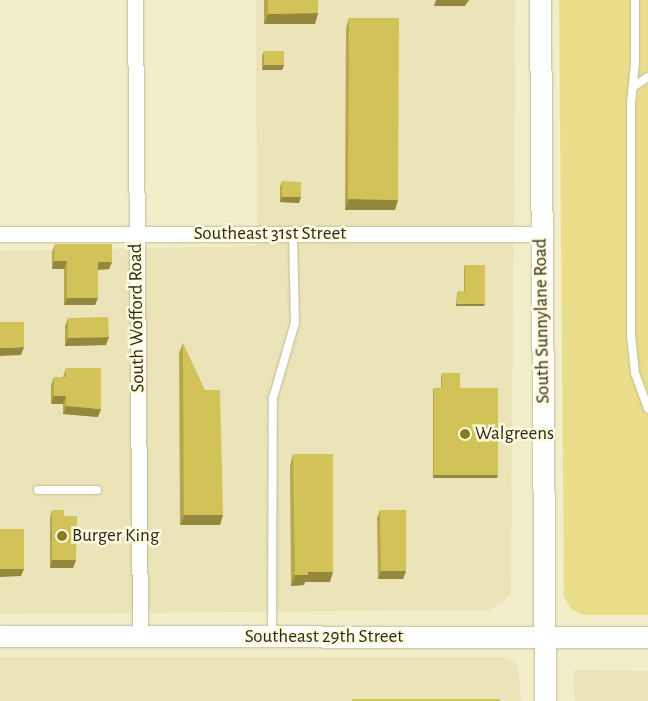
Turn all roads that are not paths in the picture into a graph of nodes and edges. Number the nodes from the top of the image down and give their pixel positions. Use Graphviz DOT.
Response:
graph roads {
  1 [pos="135,0"];
  2 [pos="540,0"];
  3 [pos="635,0"];
  4 [pos="648,77"];
  5 [pos="633,86"];
  6 [pos="0,234"];
  7 [pos="136,234"];
  8 [pos="541,234"];
  9 [pos="293,235"];
  10 [pos="648,409"];
  11 [pos="38,490"];
  12 [pos="97,490"];
  13 [pos="0,636"];
  14 [pos="140,636"];
  15 [pos="272,636"];
  16 [pos="544,637"];
  17 [pos="648,637"];
  18 [pos="544,701"];
  1 -- 7 [label="street, South Wofford Road"];
  2 -- 8 [label="main road, South Sunnylane Road"];
  3 -- 5 [label="lane"];
  4 -- 5 [label="lane"];
  5 -- 10 [label="lane"];
  6 -- 7 [label="street, Southeast 31st Street"];
  7 -- 9 [label="street, Southeast 31st Street"];
  7 -- 14 [label="street, South Wofford Road"];
  8 -- 9 [label="street, Southeast 31st Street"];
  8 -- 16 [label="main road, South Sunnylane Road"];
  9 -- 15 [label="lane"];
  11 -- 12 [label="lane"];
  13 -- 14 [label="main road, Southeast 29th Street"];
  14 -- 15 [label="main road, Southeast 29th Street"];
  15 -- 16 [label="main road, Southeast 29th Street"];
  16 -- 17 [label="main road, Southeast 29th Street"];
  16 -- 18 [label="main road, South Sunnylane Road"];
}
